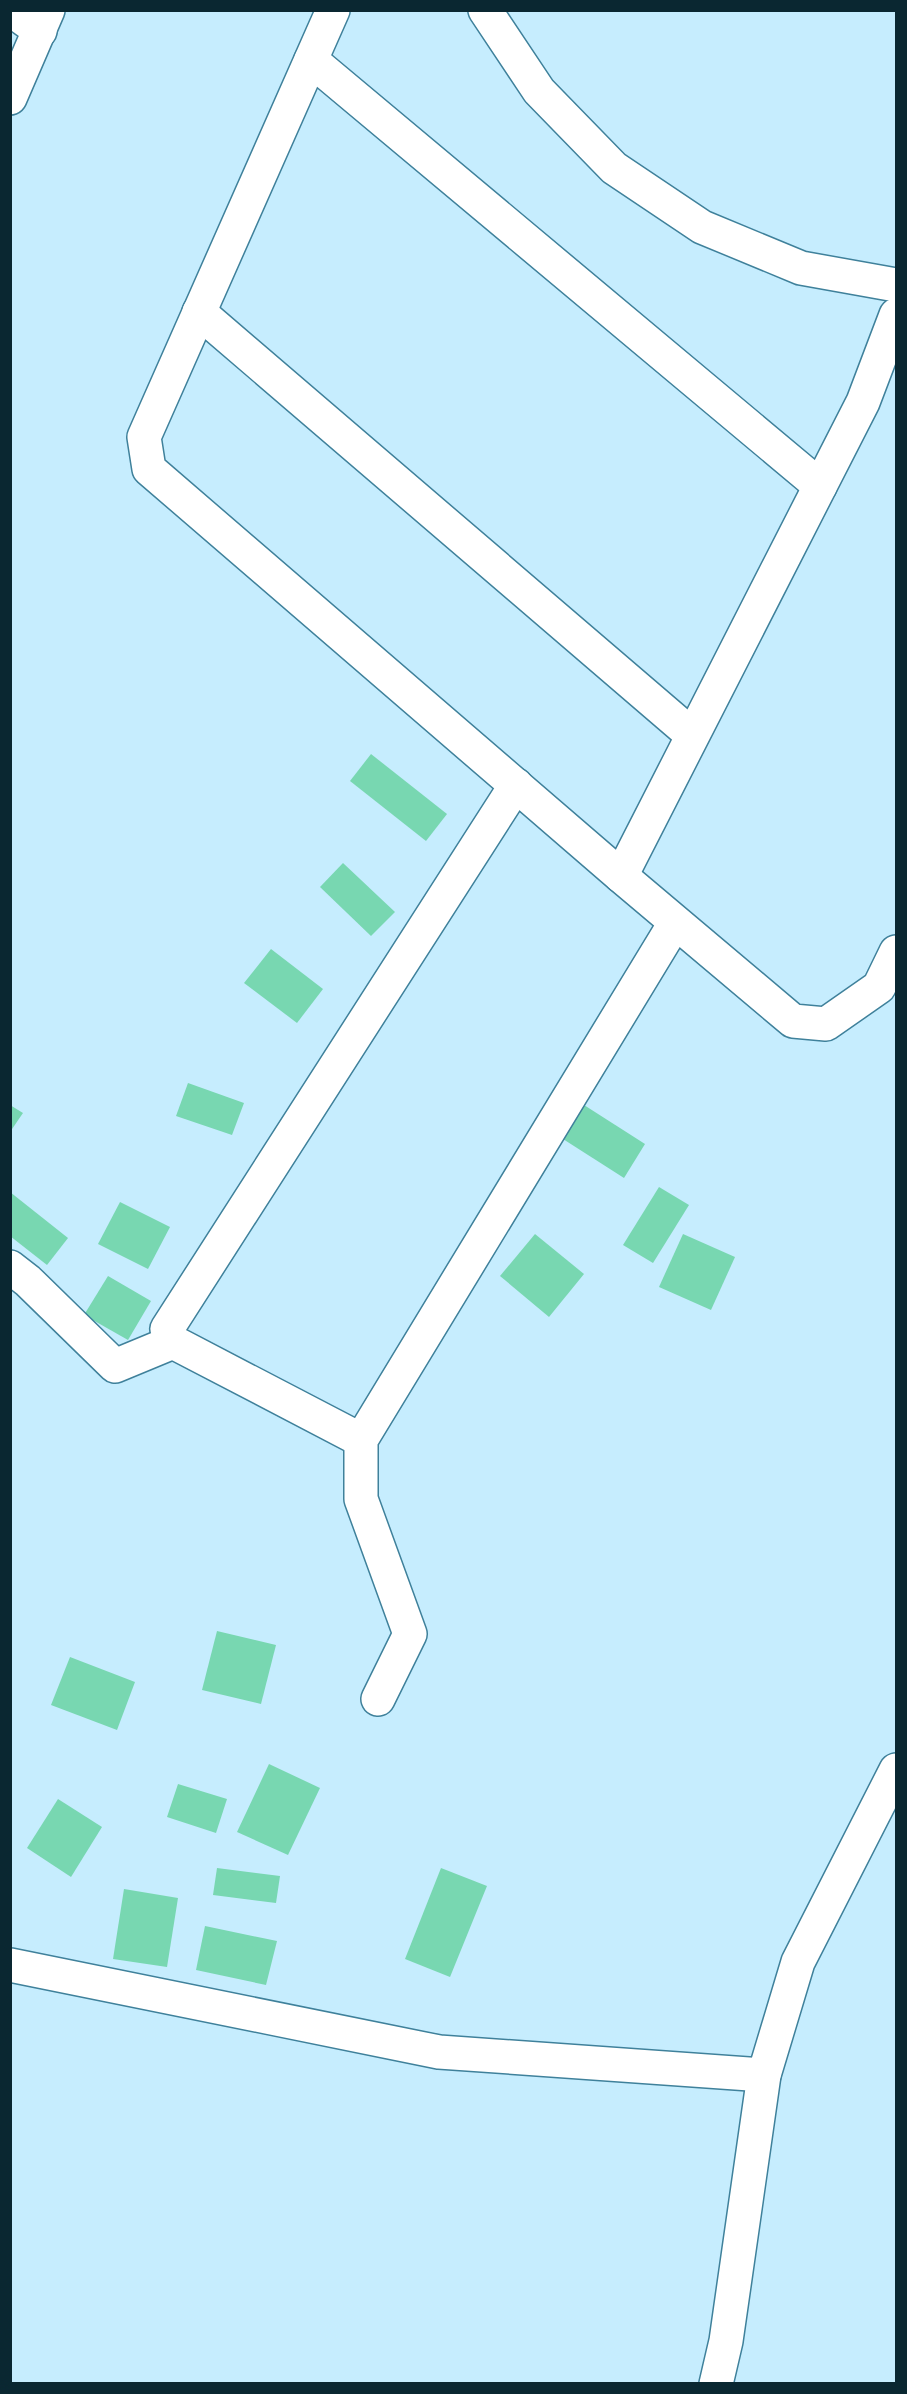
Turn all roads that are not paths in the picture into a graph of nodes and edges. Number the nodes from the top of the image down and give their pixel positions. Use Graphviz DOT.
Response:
graph roads {
  1 [pos="11,10"];
  2 [pos="333,10"];
  3 [pos="485,10"];
  4 [pos="44,21"];
  5 [pos="311,60"];
  6 [pos="10,98"];
  7 [pos="897,285"];
  8 [pos="199,312"];
  9 [pos="897,315"];
  10 [pos="820,486"];
  11 [pos="693,735"];
  12 [pos="516,785"];
  13 [pos="621,876"];
  14 [pos="675,923"];
  15 [pos="897,952"];
  16 [pos="10,1267"];
  17 [pos="173,1342"];
  18 [pos="361,1440"];
  19 [pos="378,1699"];
  20 [pos="897,1770"];
  21 [pos="10,1965"];
  22 [pos="764,2075"];
  23 [pos="716,2384"];
  1 -- 4 [label="street"];
  2 -- 5 [label="street"];
  3 -- 7 [label="street"];
  4 -- 6 [label="street"];
  5 -- 8 [label="street"];
  5 -- 10 [label="street"];
  8 -- 11 [label="street"];
  8 -- 12 [label="street"];
  9 -- 10 [label="street"];
  10 -- 11 [label="street"];
  11 -- 13 [label="street"];
  12 -- 13 [label="street"];
  12 -- 17 [label="street"];
  13 -- 14 [label="street"];
  14 -- 15 [label="street"];
  14 -- 18 [label="street"];
  16 -- 17 [label="street"];
  17 -- 18 [label="street"];
  18 -- 19 [label="street"];
  20 -- 22 [label="street"];
  21 -- 22 [label="street"];
  22 -- 23 [label="street"];
}
